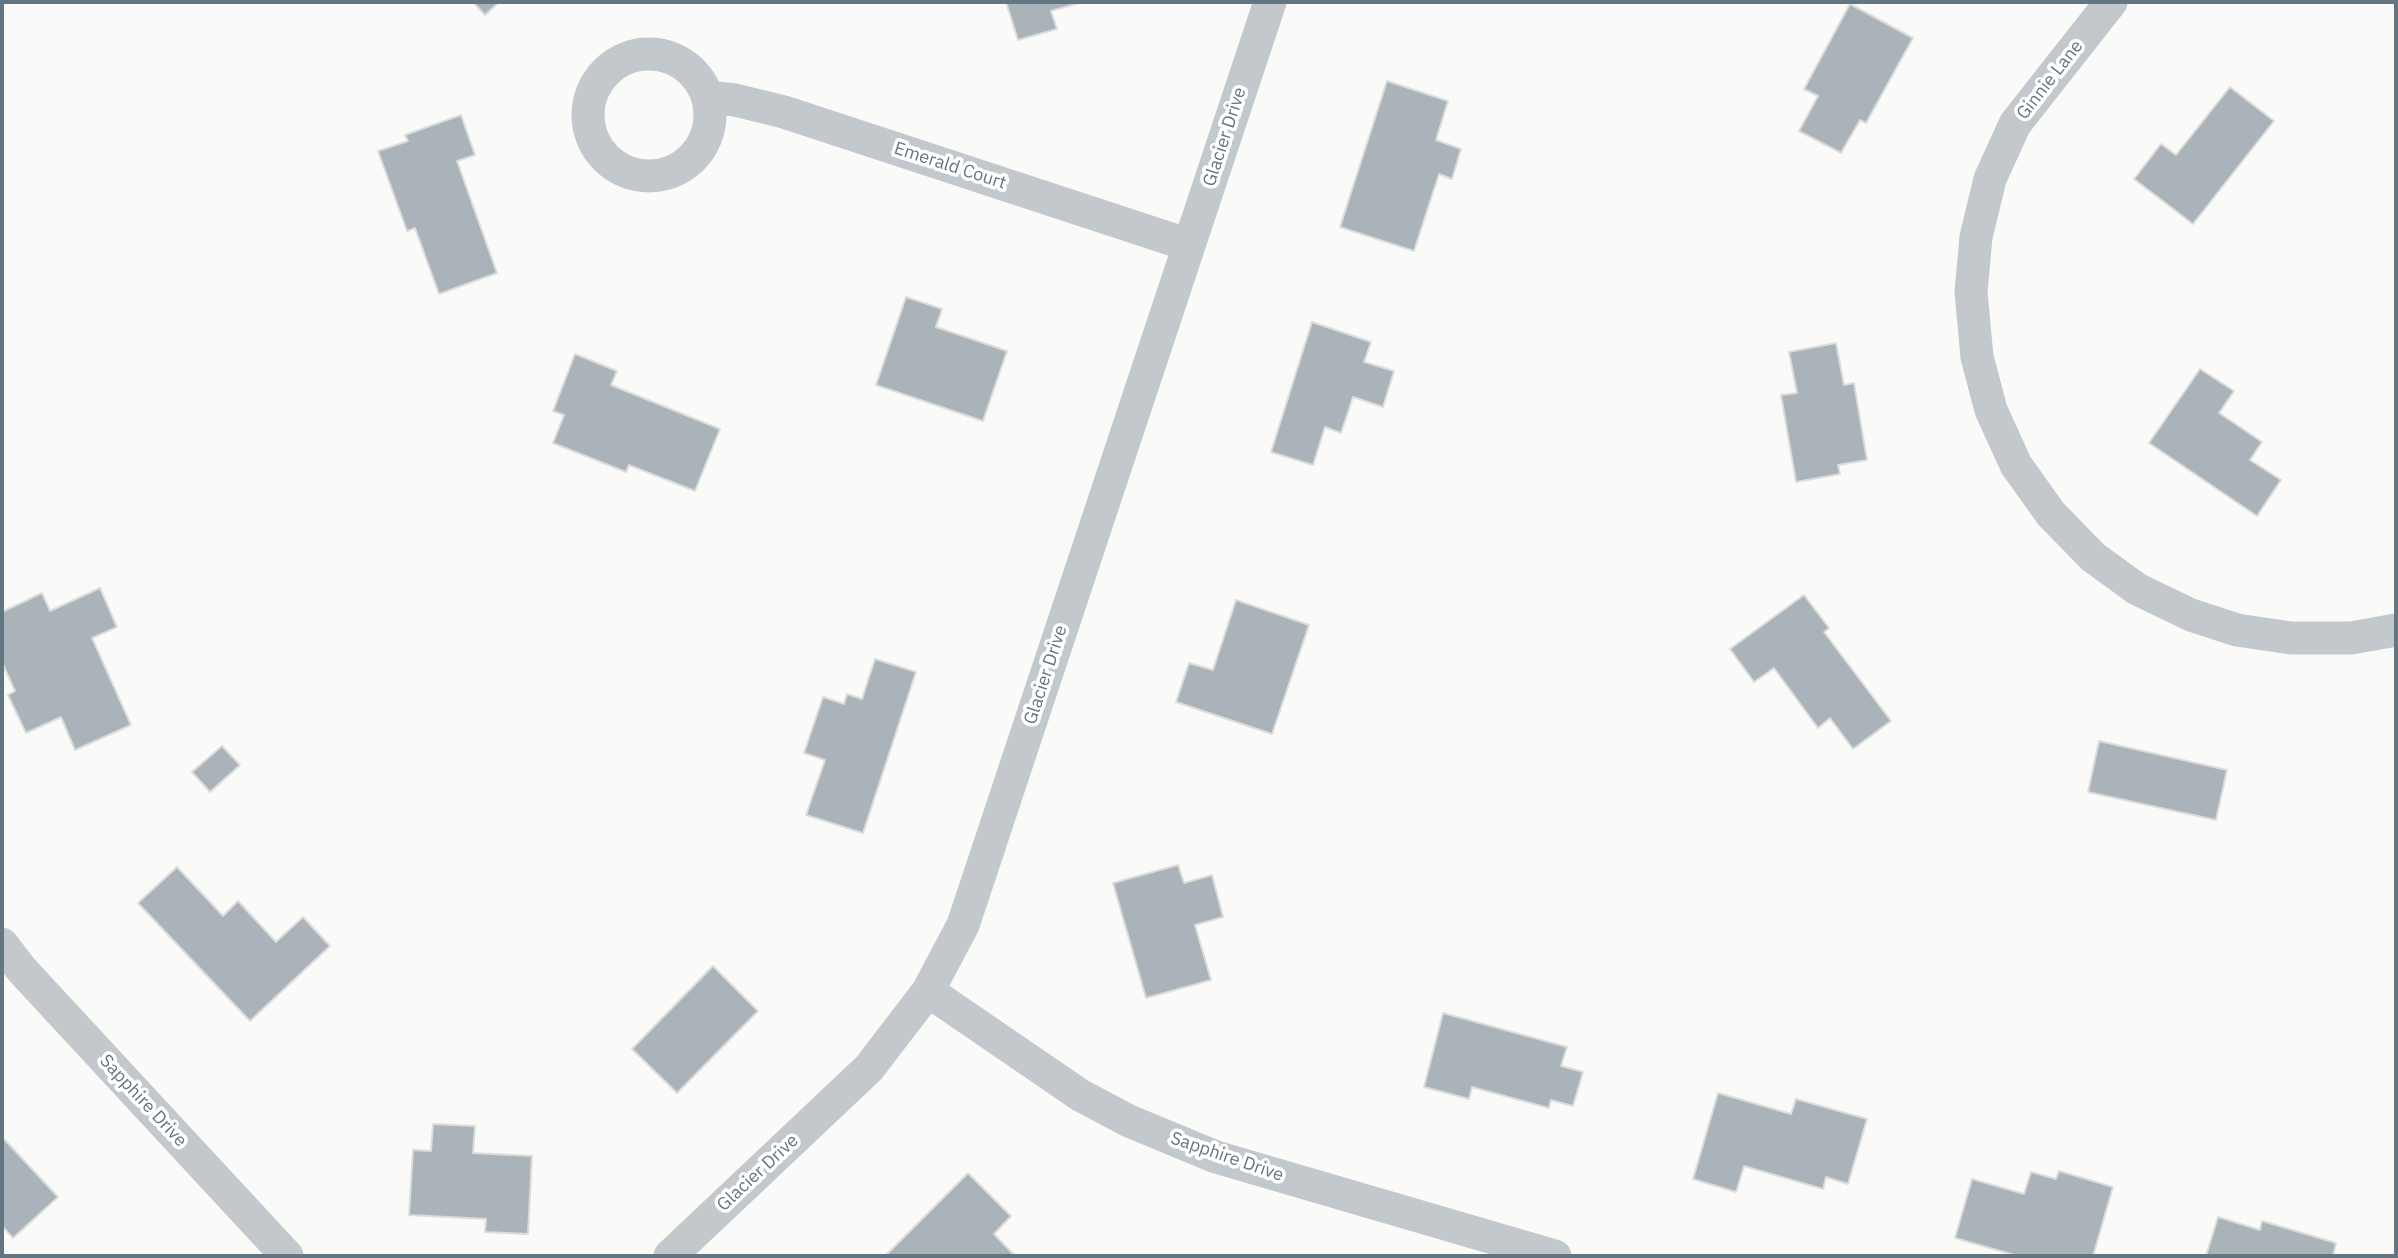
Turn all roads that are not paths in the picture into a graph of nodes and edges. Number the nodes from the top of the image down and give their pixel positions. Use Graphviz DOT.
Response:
graph roads {
  1 [pos="1270,2"];
  2 [pos="2110,2"];
  3 [pos="708,97"];
  4 [pos="1189,245"];
  5 [pos="2396,631"];
  6 [pos="2,944"];
  7 [pos="928,991"];
  8 [pos="287,1256"];
  9 [pos="670,1256"];
  10 [pos="1555,1256"];
  1 -- 4 [label="street, Glacier Drive"];
  2 -- 5 [label="street, Ginnie Lane"];
  3 -- 4 [label="street, Emerald Court"];
  4 -- 7 [label="street, Glacier Drive"];
  6 -- 8 [label="street, Sapphire Drive"];
  7 -- 9 [label="street, Glacier Drive"];
  7 -- 10 [label="street, Sapphire Drive"];
}
